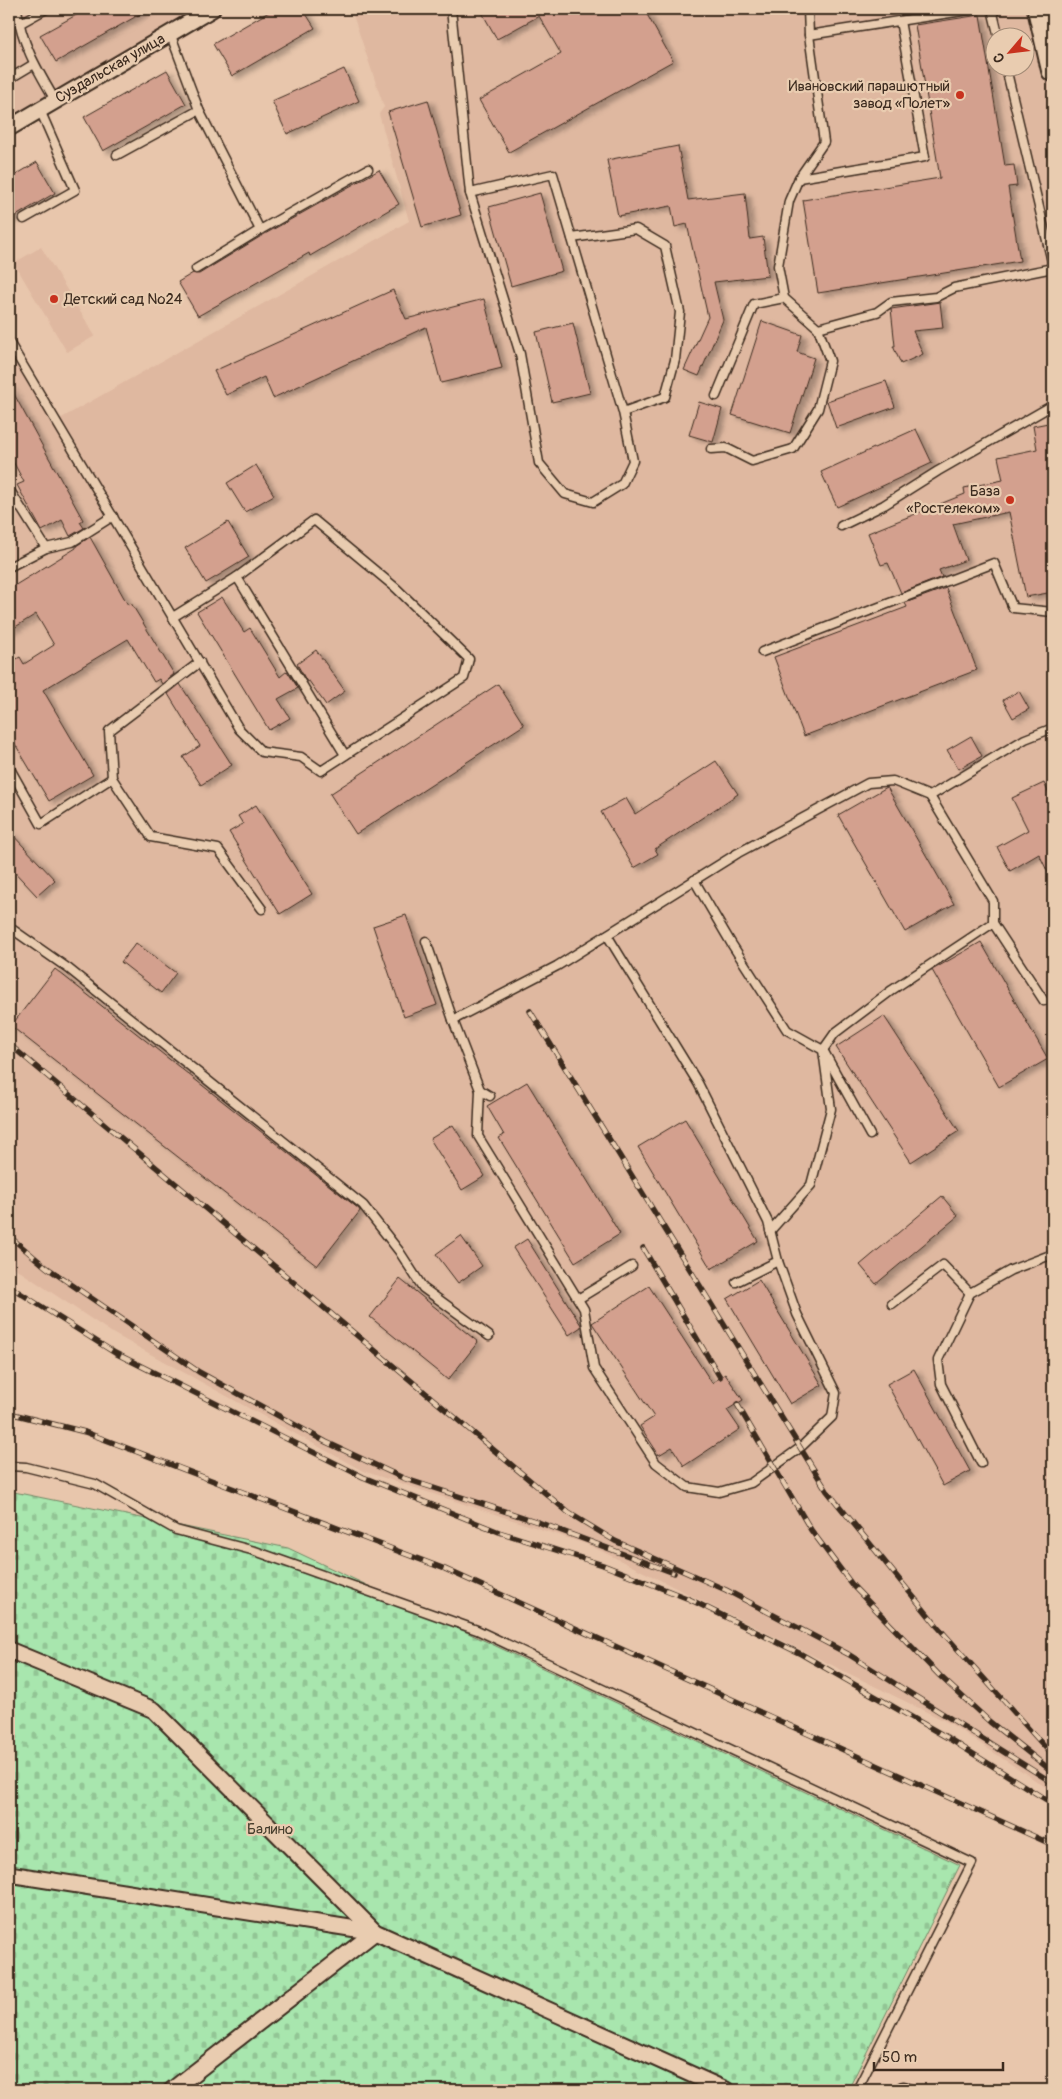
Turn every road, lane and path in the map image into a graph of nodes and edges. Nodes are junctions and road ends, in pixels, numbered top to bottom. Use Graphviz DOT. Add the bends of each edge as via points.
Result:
graph roads {
  1 [pos="17,9"];
  2 [pos="46,9"];
  3 [pos="212,9"];
  4 [pos="451,9"];
  5 [pos="808,9"];
  6 [pos="975,9"];
  7 [pos="992,9"];
  8 [pos="1039,9"];
  9 [pos="900,21"];
  10 [pos="19,24"];
  11 [pos="997,28"];
  12 [pos="170,33"];
  13 [pos="809,35"];
  14 [pos="34,64"];
  15 [pos="1053,70"];
  16 [pos="1008,78"];
  17 [pos="9,79"];
  18 [pos="55,100"];
  19 [pos="40,110"];
  20 [pos="199,110"];
  21 [pos="9,128"];
  22 [pos="116,155"];
  23 [pos="368,169"];
  24 [pos="799,178"];
  25 [pos="470,193"];
  26 [pos="24,219"];
  27 [pos="260,230"];
  28 [pos="572,238"];
  29 [pos="1053,267"];
  30 [pos="196,269"];
  31 [pos="784,298"];
  32 [pos="818,328"];
  33 [pos="9,342"];
  34 [pos="716,396"];
  35 [pos="1053,405"];
  36 [pos="623,412"];
  37 [pos="710,449"];
  38 [pos="9,489"];
  39 [pos="113,516"];
  40 [pos="840,526"];
  41 [pos="46,548"];
  42 [pos="9,567"];
  43 [pos="237,577"];
  44 [pos="1053,612"];
  45 [pos="173,617"];
  46 [pos="762,652"];
  47 [pos="200,662"];
  48 [pos="1053,728"];
  49 [pos="345,755"];
  50 [pos="9,767"];
  51 [pos="112,778"];
  52 [pos="930,796"];
  53 [pos="694,880"];
  54 [pos="262,909"];
  55 [pos="994,923"];
  56 [pos="9,927"];
  57 [pos="607,935"];
  58 [pos="426,941"];
  59 [pos="1044,1001"];
  60 [pos="453,1020"];
  61 [pos="823,1050"];
  62 [pos="480,1090"];
  63 [pos="490,1096"];
  64 [pos="870,1135"];
  65 [pos="770,1231"];
  66 [pos="1053,1254"];
  67 [pos="778,1261"];
  68 [pos="632,1266"];
  69 [pos="736,1282"];
  70 [pos="970,1293"];
  71 [pos="578,1299"];
  72 [pos="892,1304"];
  73 [pos="489,1336"];
  74 [pos="981,1462"];
  75 [pos="9,1466"];
  76 [pos="9,1650"];
  77 [pos="9,1874"];
  78 [pos="375,1932"];
  79 [pos="172,2090"];
  80 [pos="726,2090"];
  81 [pos="858,2090"];
  1 -- 10 [label="lane"];
  2 -- 10 [label="lane"];
  3 -- 12 [label="street, Суздальская улица"];
  4 -- 25 [label="lane"];
  5 -- 13 [label="lane"];
  6 -- 9 [label="lane"];
  7 -- 11 [label="lane"];
  8 -- 15 [label="main road"];
  9 -- 13 [label="lane"];
  9 -- 24 [label="lane" via="925,157"];
  10 -- 14 [label="lane"];
  12 -- 18 [label="street, Суздальская улица"];
  12 -- 20 [label="lane"];
  13 -- 24 [label="lane" via="824,142"];
  14 -- 17 [label="lane"];
  14 -- 18 [label="lane"];
  16 -- 29 [label="lane"];
  18 -- 19 [label="street, Суздальская улица"];
  19 -- 21 [label="street, Суздальская улица"];
  19 -- 26 [label="lane" via="75,190"];
  20 -- 22 [label="lane"];
  20 -- 27 [label="lane"];
  23 -- 27 [label="lane"];
  24 -- 31 [label="lane" via="789,200 778,266"];
  25 -- 28 [label="lane" via="553,174"];
  25 -- 36 [label="lane" via="520,354 539,463 565,494 593,502 622,484 633,461"];
  27 -- 30 [label="lane"];
  28 -- 36 [label="lane"];
  28 -- 36 [label="lane" via="636,229 665,246 680,312 675,360 666,397"];
  29 -- 32 [label="lane" via="954,288 936,297 891,302 877,312"];
  31 -- 32 [label="lane"];
  31 -- 34 [label="lane" via="754,304"];
  32 -- 37 [label="lane" via="830,361 818,409 794,450 752,461 726,448"];
  33 -- 39 [label="lane"];
  35 -- 40 [label="lane" via="884,505"];
  38 -- 41 [label="lane"];
  39 -- 41 [label="lane" via="72,542"];
  39 -- 45 [label="lane"];
  41 -- 42 [label="lane"];
  43 -- 45 [label="lane"];
  43 -- 49 [label="lane"];
  43 -- 49 [label="lane" via="314,520 396,588 469,659 464,678"];
  44 -- 46 [label="lane" via="1013,608 994,563"];
  45 -- 47 [label="lane"];
  47 -- 49 [label="lane" via="240,729 262,752 301,757 321,771"];
  47 -- 51 [label="lane" via="109,731"];
  48 -- 52 [label="lane" via="1025,740"];
  50 -- 51 [label="lane" via="41,824"];
  51 -- 54 [label="lane" via="151,837 218,849"];
  52 -- 53 [label="lane" via="893,781 868,783 738,852"];
  52 -- 55 [label="lane" via="993,901"];
  53 -- 57 [label="lane"];
  53 -- 61 [label="lane" via="787,1030"];
  55 -- 59 [label="lane"];
  55 -- 61 [label="lane" via="892,990 835,1033"];
  56 -- 73 [label="lane" via="69,969 363,1205 399,1250 423,1288"];
  57 -- 60 [label="lane" via="557,966"];
  57 -- 65 [label="lane" via="698,1083"];
  58 -- 60 [label="lane"];
  60 -- 62 [label="lane"];
  61 -- 64 [label="lane"];
  61 -- 65 [label="lane" via="831,1109 811,1186"];
  62 -- 63 [label="lane"];
  62 -- 71 [label="lane" via="478,1136"];
  65 -- 67 [label="lane"];
  66 -- 70 [label="lane" via="1011,1270"];
  67 -- 69 [label="lane"];
  67 -- 71 [label="lane" via="797,1314 836,1393 832,1417 800,1448 751,1482 719,1492 687,1486 656,1463 594,1368 584,1309"];
  68 -- 71 [label="lane"];
  70 -- 72 [label="lane" via="943,1265"];
  70 -- 74 [label="lane" via="938,1360 941,1384"];
  75 -- 81 [label="lane" via="26,1467 95,1484 176,1530 255,1551 477,1630 972,1863"];
  76 -- 78 [label="street" via="154,1710"];
  77 -- 78 [label="street"];
  78 -- 79 [label="street"];
  78 -- 80 [label="street"];
}
